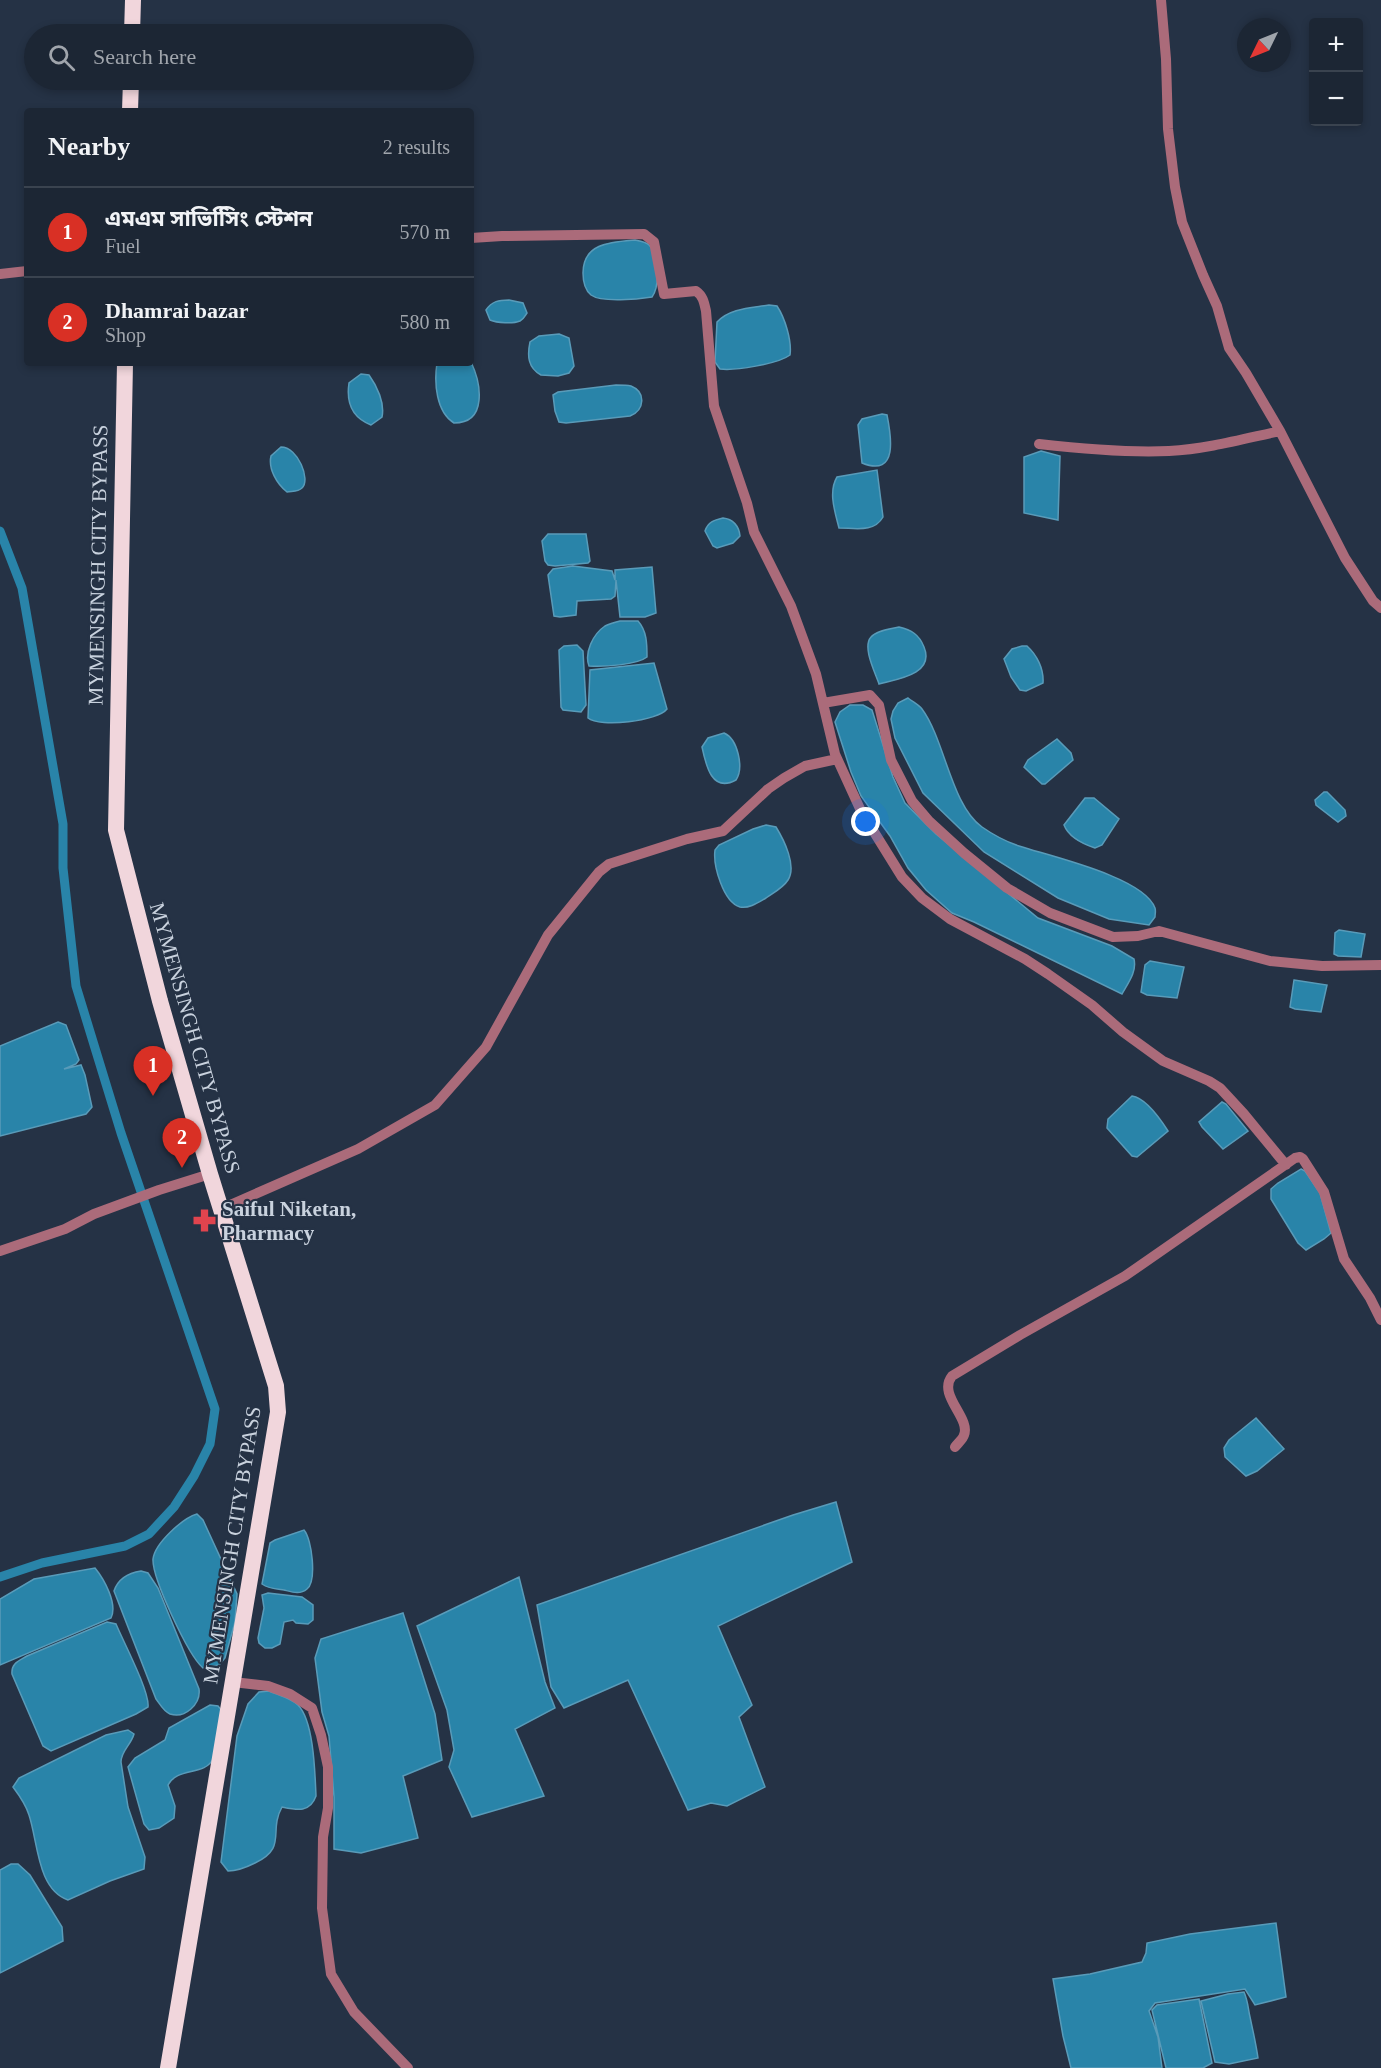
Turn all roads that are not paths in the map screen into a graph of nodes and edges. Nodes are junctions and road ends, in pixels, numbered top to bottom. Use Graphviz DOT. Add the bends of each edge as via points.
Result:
graph roads {
  1 [pos="133,0"];
  2 [pos="1161,0"];
  3 [pos="132,24"];
  4 [pos="131,90"];
  5 [pos="130,108"];
  6 [pos="474,238"];
  7 [pos="24,271"];
  8 [pos="0,274"];
  9 [pos="125,366"];
  10 [pos="1280,431"];
  11 [pos="1039,444"];
  12 [pos="1381,608"];
  13 [pos="823,703"];
  14 [pos="837,759"];
  15 [pos="1381,965"];
  16 [pos="1286,1165"];
  17 [pos="210,1174"];
  18 [pos="221,1209"];
  19 [pos="0,1251"];
  20 [pos="1381,1320"];
  21 [pos="956,1447"];
  22 [pos="233,1682"];
  23 [pos="168,2068"];
  24 [pos="408,2068"];
  1 -- 3 [label="highway"];
  2 -- 10 [label="street" via="1168,129 1182,222 1217,306 1229,348"];
  4 -- 5 [label="highway"];
  6 -- 13 [label="street" via="644,234 654,242 664,294 700,294 706,311 714,406 754,532 791,606"];
  7 -- 8 [label="street"];
  9 -- 17 [label="highway, MYMENSINGH CITY BYPASS" via="116,830"];
  10 -- 11 [label="street" via="1171,451 1107,451"];
  10 -- 12 [label="street" via="1336,541"];
  13 -- 14 [label="street"];
  13 -- 15 [label="street" via="870,695 879,705 891,760 912,801 964,853 1007,888 1050,914 1113,938 1159,931 1270,961 1322,966"];
  14 -- 16 [label="street" via="883,849 922,898 950,919 1048,974 1163,1061 1220,1088"];
  14 -- 18 [label="street" via="805,766 784,778 723,831 609,864 548,935 486,1047 435,1105 358,1149"];
  16 -- 20 [label="street" via="1300,1157 1315,1177 1324,1192 1344,1259"];
  16 -- 21 [label="street" via="1125,1276 952,1376 948,1384 950,1397 965,1429"];
  17 -- 18 [label="highway, MYMENSINGH CITY BYPASS"];
  17 -- 19 [label="street"];
  18 -- 22 [label="highway, MYMENSINGH CITY BYPASS" via="276,1386 278,1412"];
  22 -- 23 [label="highway, MYMENSINGH CITY BYPASS"];
  22 -- 24 [label="street" via="268,1686 312,1708 328,1767 322,1908 332,1974 354,2012"];
}
